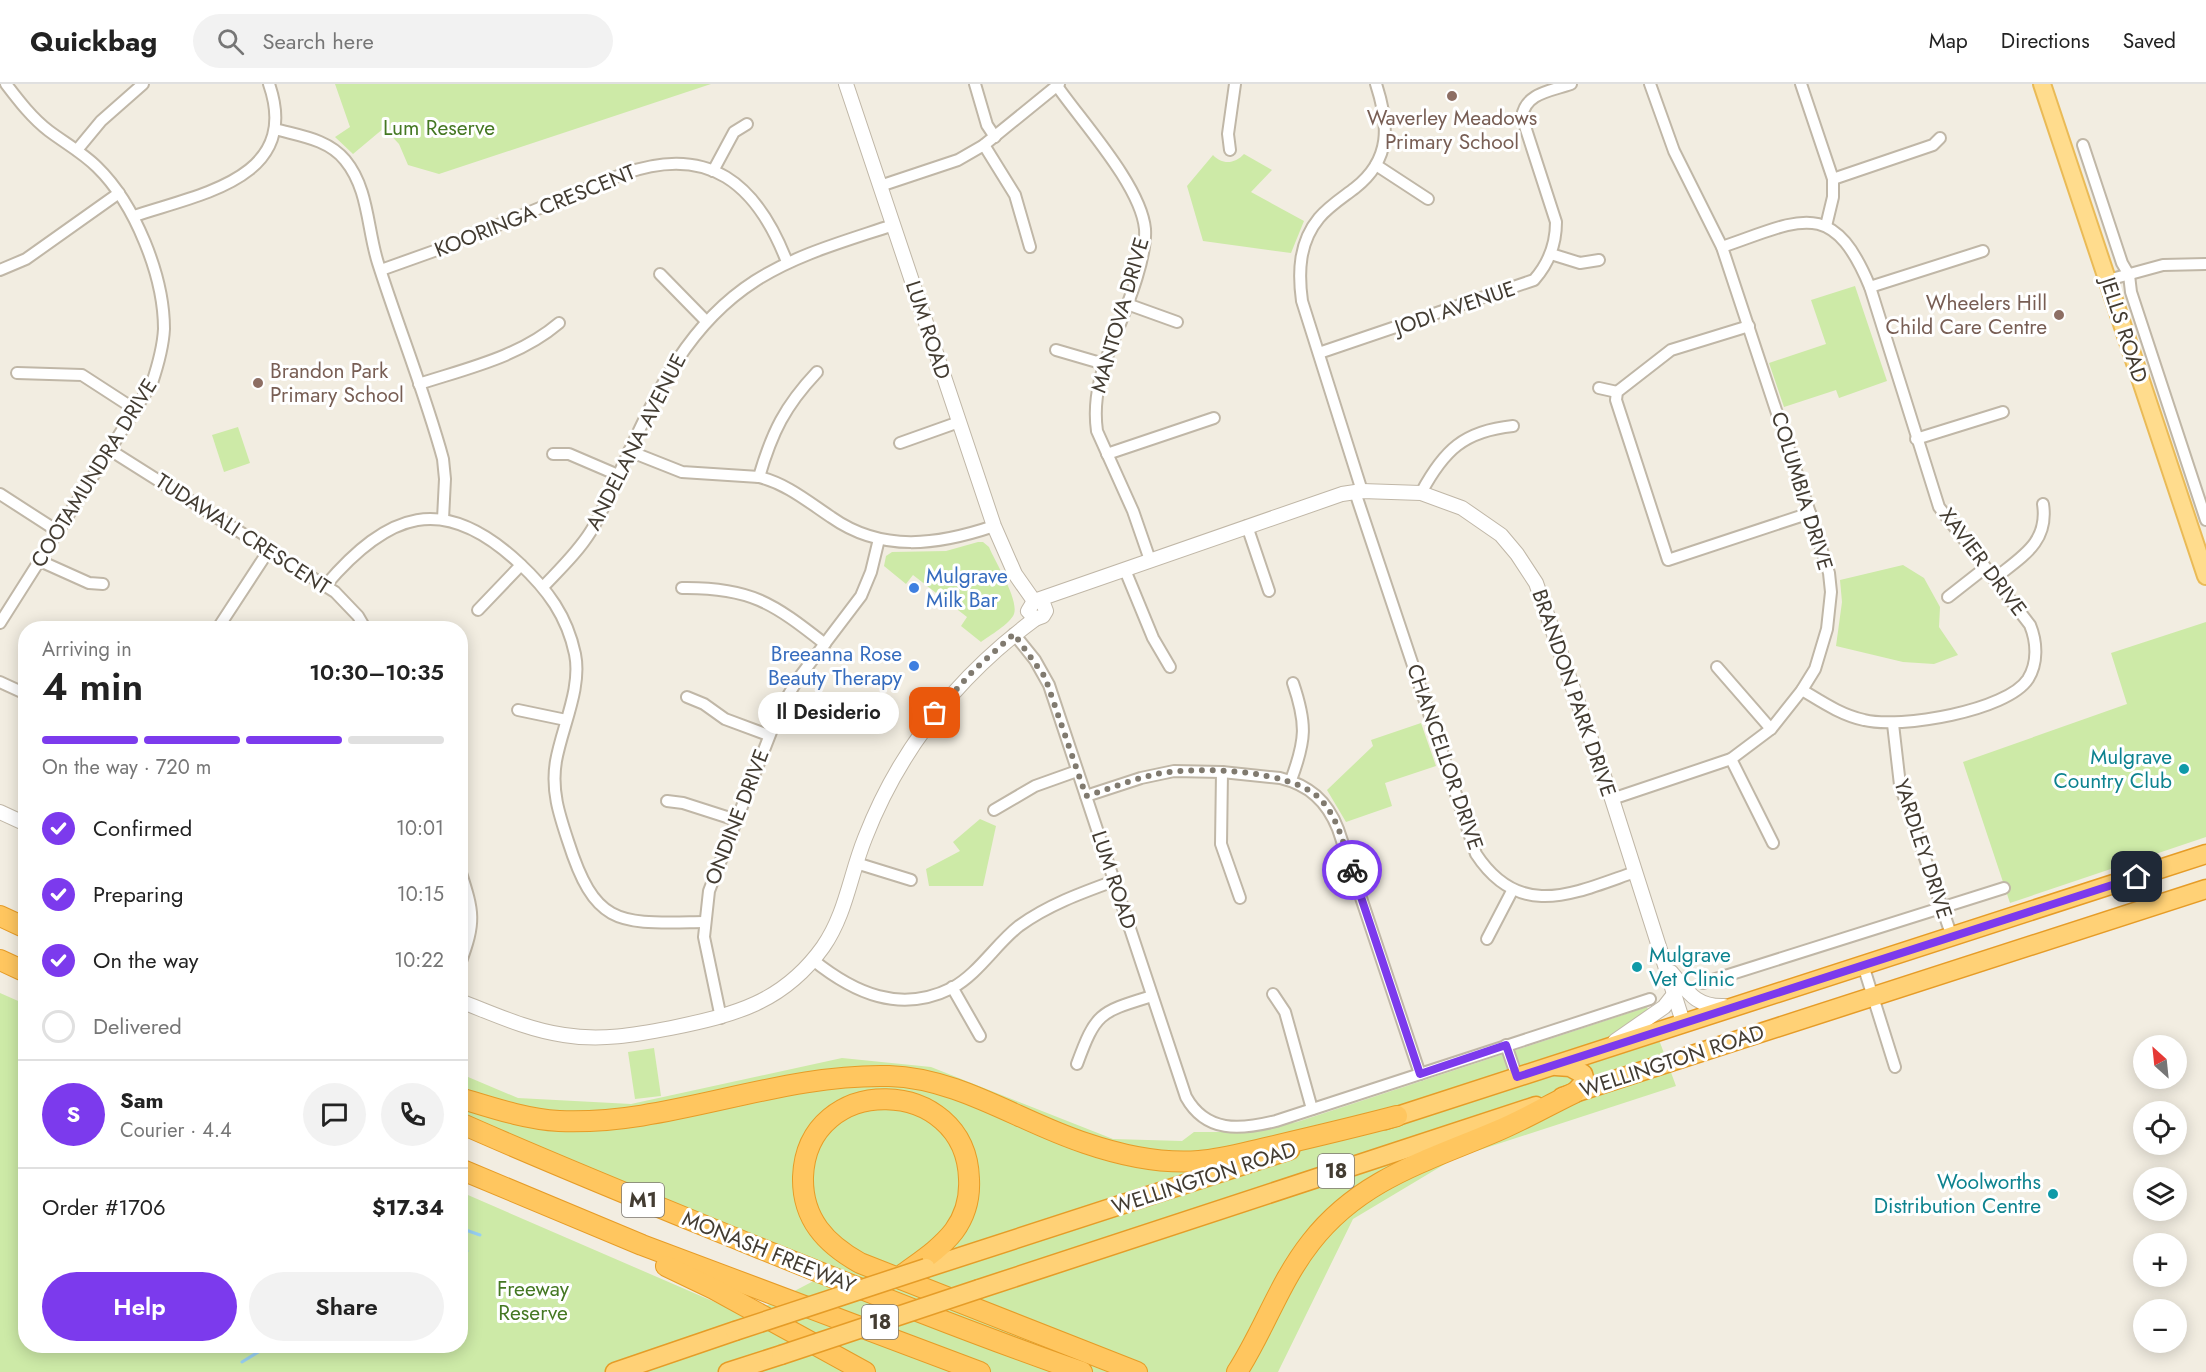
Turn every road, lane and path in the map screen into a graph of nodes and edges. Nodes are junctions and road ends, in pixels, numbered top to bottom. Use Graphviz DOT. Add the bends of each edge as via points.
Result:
graph roads {
  1 [pos="6,84"];
  2 [pos="143,84"];
  3 [pos="269,84"];
  4 [pos="846,84"];
  5 [pos="975,84"];
  6 [pos="1235,84"];
  7 [pos="1376,84"];
  8 [pos="1571,84"];
  9 [pos="1650,84"];
  10 [pos="1801,84"];
  11 [pos="2042,84"];
  12 [pos="1058,85"];
  13 [pos="747,124"];
  14 [pos="275,129"];
  15 [pos="995,137"];
  16 [pos="1940,138"];
  17 [pos="2083,145"];
  18 [pos="984,146"];
  19 [pos="76,150"];
  20 [pos="1230,150"];
  21 [pos="1376,165"];
  22 [pos="713,171"];
  23 [pos="1833,179"];
  24 [pos="880,186"];
  25 [pos="120,193"];
  26 [pos="1428,199"];
  27 [pos="134,216"];
  28 [pos="893,225"];
  29 [pos="1826,226"];
  30 [pos="1030,247"];
  31 [pos="1722,247"];
  32 [pos="1983,251"];
  33 [pos="1551,254"];
  34 [pos="1599,260"];
  35 [pos="788,262"];
  36 [pos="2206,264"];
  37 [pos="0,270"];
  38 [pos="381,270"];
  39 [pos="660,274"];
  40 [pos="2128,275"];
  41 [pos="2108,280"];
  42 [pos="1870,287"];
  43 [pos="1127,304"];
  44 [pos="706,321"];
  45 [pos="1177,322"];
  46 [pos="559,323"];
  47 [pos="1749,326"];
  48 [pos="1056,350"];
  49 [pos="1319,353"];
  50 [pos="1104,364"];
  51 [pos="817,372"];
  52 [pos="17,373"];
  53 [pos="419,384"];
  54 [pos="1599,388"];
  55 [pos="1617,392"];
  56 [pos="136,410"];
  57 [pos="2003,412"];
  58 [pos="1214,418"];
  59 [pos="959,422"];
  60 [pos="1513,426"];
  61 [pos="1916,438"];
  62 [pos="900,443"];
  63 [pos="111,450"];
  64 [pos="629,451"];
  65 [pos="553,454"];
  66 [pos="1107,454"];
  67 [pos="618,475"];
  68 [pos="759,477"];
  69 [pos="1359,491"];
  70 [pos="1421,493"];
  71 [pos="0,494"];
  72 [pos="2043,504"];
  73 [pos="1810,513"];
  74 [pos="443,519"];
  75 [pos="2206,520"];
  76 [pos="994,526"];
  77 [pos="1248,526"];
  78 [pos="59,532"];
  79 [pos="879,539"];
  80 [pos="269,550"];
  81 [pos="1150,560"];
  82 [pos="40,561"];
  83 [pos="521,565"];
  84 [pos="1985,568"];
  85 [pos="1125,570"];
  86 [pos="2206,576"];
  87 [pos="1994,579"];
  88 [pos="103,584"];
  89 [pos="325,586"];
  90 [pos="543,586"];
  91 [pos="682,588"];
  92 [pos="1269,591"];
  93 [pos="1948,597"];
  94 [pos="1034,609"];
  95 [pos="478,610"];
  96 [pos="223,621"];
  97 [pos="360,621"];
  98 [pos="0,623"];
  99 [pos="1014,634"];
  100 [pos="825,644"];
  101 [pos="1170,667"];
  102 [pos="1717,667"];
  103 [pos="0,682"];
  104 [pos="1293,683"];
  105 [pos="18,690"];
  106 [pos="1802,690"];
  107 [pos="687,697"];
  108 [pos="518,710"];
  109 [pos="566,720"];
  110 [pos="1893,724"];
  111 [pos="1771,729"];
  112 [pos="768,735"];
  113 [pos="1731,759"];
  114 [pos="1077,771"];
  115 [pos="1222,772"];
  116 [pos="1292,780"];
  117 [pos="1086,796"];
  118 [pos="1612,800"];
  119 [pos="667,801"];
  120 [pos="994,810"];
  121 [pos="0,812"];
  122 [pos="18,820"];
  123 [pos="736,820"];
  124 [pos="1773,843"];
  125 [pos="2206,854"];
  126 [pos="856,862"];
  127 [pos="1635,872"];
  128 [pos="911,880"];
  129 [pos="1114,880"];
  130 [pos="2004,888"];
  131 [pos="2206,889"];
  132 [pos="1512,891"];
  133 [pos="468,898"];
  134 [pos="1240,898"];
  135 [pos="1942,907"];
  136 [pos="0,916"];
  137 [pos="704,922"];
  138 [pos="18,924"];
  139 [pos="1952,937"];
  140 [pos="1487,939"];
  141 [pos="468,942"];
  142 [pos="0,960"];
  143 [pos="813,960"];
  144 [pos="1863,965"];
  145 [pos="18,968"];
  146 [pos="1667,968"];
  147 [pos="1703,983"];
  148 [pos="952,987"];
  149 [pos="1675,993"];
  150 [pos="1273,994"];
  151 [pos="1152,996"];
  152 [pos="1873,996"];
  153 [pos="1650,999"];
  154 [pos="468,1004"];
  155 [pos="1737,1005"];
  156 [pos="721,1018"];
  157 [pos="1683,1022"];
  158 [pos="980,1036"];
  159 [pos="1506,1045"];
  160 [pos="1606,1047"];
  161 [pos="1694,1054"];
  162 [pos="1077,1064"];
  163 [pos="1551,1065"];
  164 [pos="1895,1067"];
  165 [pos="1420,1074"];
  166 [pos="1517,1077"];
  167 [pos="1574,1093"];
  168 [pos="468,1101"];
  169 [pos="1312,1109"];
  170 [pos="1397,1116"];
  171 [pos="468,1127"];
  172 [pos="468,1172"];
  173 [pos="483,1179"];
  174 [pos="921,1266"];
  175 [pos="900,1276"];
  176 [pos="615,1372"];
  177 [pos="728,1372"];
  178 [pos="865,1372"];
  179 [pos="980,1372"];
  180 [pos="1082,1372"];
  181 [pos="1137,1372"];
  182 [pos="1237,1372"];
  1 -- 19 [label="street, COOTAMUNDRA DRIVE" via="39,123"];
  2 -- 19 [label="street" via="101,121"];
  3 -- 14 [label="street"];
  4 -- 24 [label="street, LUM ROAD"];
  5 -- 15 [label="street"];
  6 -- 20 [label="street" via="1228,134"];
  7 -- 21 [label="street, CHANCELLOR DRIVE" via="1386,114 1386,136"];
  8 -- 33 [label="street, JODI AVENUE" via="1531,97 1524,105 1522,117 1556,222"];
  9 -- 31 [label="street, COLUMBIA DRIVE" via="1674,151"];
  10 -- 23 [label="street"];
  11 -- 41 [label="main road, JELLS ROAD"];
  12 -- 15 [label="street"];
  12 -- 43 [label="street, MANTOVA DRIVE" via="1122,176 1142,213 1143,249"];
  13 -- 22 [label="street" via="734,132"];
  14 -- 27 [label="street" via="264,155 241,178"];
  14 -- 38 [label="street" via="319,141 345,160 355,174 366,206"];
  15 -- 18 [label="street"];
  16 -- 23 [label="street" via="1933,145"];
  17 -- 40 [label="street"];
  18 -- 24 [label="street" via="958,160"];
  18 -- 30 [label="street" via="1015,195"];
  19 -- 25 [label="street, COOTAMUNDRA DRIVE" via="98,167"];
  21 -- 26 [label="street"];
  21 -- 49 [label="street, CHANCELLOR DRIVE" via="1317,219 1305,241 1298,272 1302,301"];
  22 -- 35 [label="street, KOORINGA CRESCENT" via="741,187 755,201"];
  22 -- 38 [label="street, KOORINGA CRESCENT" via="683,164 642,167"];
  23 -- 29 [label="street"];
  24 -- 28 [label="street, LUM ROAD"];
  25 -- 27 [label="street, COOTAMUNDRA DRIVE"];
  25 -- 37 [label="street" via="26,259"];
  27 -- 56 [label="street, COOTAMUNDRA DRIVE" via="161,296 164,330 156,372"];
  28 -- 35 [label="street, ANDELANA AVENUE"];
  28 -- 59 [label="street, LUM ROAD"];
  29 -- 31 [label="street" via="1792,224"];
  29 -- 42 [label="street, XAVIER DRIVE" via="1857,255"];
  31 -- 47 [label="street, COLUMBIA DRIVE"];
  32 -- 42 [label="street"];
  33 -- 34 [label="street" via="1580,262"];
  33 -- 49 [label="street, JODI AVENUE" via="1544,269 1524,285"];
  35 -- 44 [label="street, ANDELANA AVENUE" via="743,289"];
  36 -- 40 [label="street" via="2163,265"];
  38 -- 53 [label="street"];
  39 -- 44 [label="street"];
  40 -- 41 [label="street"];
  40 -- 75 [label="street"];
  41 -- 86 [label="main road, JELLS ROAD"];
  42 -- 61 [label="street, XAVIER DRIVE"];
  43 -- 45 [label="street"];
  43 -- 50 [label="street, MANTOVA DRIVE"];
  44 -- 64 [label="street, ANDELANA AVENUE" via="671,366"];
  46 -- 53 [label="street" via="515,352"];
  47 -- 55 [label="street" via="1671,350"];
  47 -- 73 [label="street, COLUMBIA DRIVE"];
  48 -- 50 [label="street"];
  49 -- 69 [label="street, CHANCELLOR DRIVE"];
  50 -- 66 [label="street, MANTOVA DRIVE" via="1096,392 1095,417"];
  51 -- 68 [label="street" via="782,415 771,436"];
  52 -- 56 [label="street" via="82,375"];
  53 -- 74 [label="street" via="444,466"];
  54 -- 55 [label="street"];
  55 -- 73 [label="street" via="1616,400 1668,560"];
  56 -- 63 [label="street, COOTAMUNDRA DRIVE"];
  57 -- 61 [label="street"];
  58 -- 66 [label="street"];
  59 -- 62 [label="street"];
  59 -- 76 [label="street, LUM ROAD"];
  60 -- 70 [label="street" via="1487,429 1458,443 1440,461"];
  61 -- 84 [label="street, XAVIER DRIVE" via="1940,507"];
  63 -- 78 [label="street, COOTAMUNDRA DRIVE"];
  63 -- 80 [label="street, TUDAWALI CRESCENT"];
  64 -- 67 [label="street, ANDELANA AVENUE"];
  64 -- 68 [label="street" via="682,472"];
  65 -- 67 [label="street" via="569,454"];
  66 -- 81 [label="street, MANTOVA DRIVE"];
  67 -- 90 [label="street, ANDELANA AVENUE" via="590,533"];
  68 -- 79 [label="street" via="797,493 855,532"];
  69 -- 70 [label="street, BRANDON PARK DRIVE"];
  69 -- 77 [label="street, BRANDON PARK DRIVE"];
  69 -- 132 [label="street, CHANCELLOR DRIVE" via="1476,854"];
  70 -- 118 [label="street, BRANDON PARK DRIVE" via="1462,508 1500,535 1536,583"];
  71 -- 78 [label="street"];
  72 -- 87 [label="street" via="2045,520 2040,535 2032,547"];
  73 -- 106 [label="street, COLUMBIA DRIVE" via="1831,592 1827,629 1815,669"];
  74 -- 83 [label="street" via="481,532"];
  74 -- 89 [label="street" via="408,522 379,534 360,548"];
  76 -- 79 [label="street" via="940,542"];
  76 -- 94 [label="street, LUM ROAD"];
  77 -- 81 [label="street, BRANDON PARK DRIVE"];
  77 -- 92 [label="street"];
  78 -- 82 [label="street, COOTAMUNDRA DRIVE"];
  79 -- 100 [label="street, ONDINE DRIVE" via="865,589"];
  80 -- 89 [label="street, TUDAWALI CRESCENT"];
  80 -- 96 [label="street"];
  81 -- 85 [label="street, BRANDON PARK DRIVE"];
  82 -- 88 [label="street" via="89,583"];
  82 -- 98 [label="street, COOTAMUNDRA DRIVE"];
  83 -- 90 [label="street"];
  83 -- 95 [label="street"];
  84 -- 87 [label="street, XAVIER DRIVE"];
  84 -- 93 [label="street"];
  85 -- 94 [label="street, BRANDON PARK DRIVE"];
  85 -- 101 [label="street" via="1153,638"];
  87 -- 110 [label="street, XAVIER DRIVE" via="2035,638 2036,654 2028,679 2000,698 1936,720"];
  89 -- 97 [label="street, TUDAWALI CRESCENT" via="347,602"];
  90 -- 109 [label="street" via="560,611 575,653 577,674"];
  91 -- 100 [label="street" via="725,590 755,597 781,610"];
  94 -- 99 [label="street"];
  99 -- 114 [label="street, LUM ROAD" via="1045,677"];
  99 -- 126 [label="street" via="960,685 917,737 879,805"];
  100 -- 112 [label="street, ONDINE DRIVE" via="792,688"];
  102 -- 111 [label="street"];
  103 -- 105 [label="street"];
  104 -- 116 [label="street" via="1305,726"];
  106 -- 110 [label="street, XAVIER DRIVE" via="1846,715"];
  106 -- 111 [label="street, COLUMBIA DRIVE"];
  107 -- 112 [label="street" via="726,719"];
  108 -- 109 [label="street"];
  109 -- 137 [label="street" via="555,770 555,800 576,868 591,897 609,912 634,921"];
  110 -- 135 [label="street, YARDLEY DRIVE" via="1900,785"];
  111 -- 113 [label="street, COLUMBIA DRIVE"];
  112 -- 123 [label="street, ONDINE DRIVE"];
  113 -- 118 [label="street, COLUMBIA DRIVE"];
  113 -- 124 [label="street"];
  114 -- 117 [label="street, LUM ROAD"];
  114 -- 120 [label="street" via="1035,786"];
  115 -- 116 [label="street"];
  115 -- 117 [label="street" via="1185,770 1157,774"];
  115 -- 134 [label="street" via="1221,844"];
  116 -- 165 [label="street" via="1314,793 1333,817"];
  117 -- 129 [label="street, LUM ROAD"];
  118 -- 127 [label="street, BRANDON PARK DRIVE"];
  119 -- 123 [label="street"];
  121 -- 122 [label="street"];
  123 -- 137 [label="street, ONDINE DRIVE" via="709,891"];
  125 -- 139 [label="highway, WELLINGTON ROAD / 18"];
  126 -- 128 [label="street"];
  126 -- 143 [label="street" via="839,918"];
  127 -- 132 [label="street" via="1569,894 1536,896"];
  127 -- 146 [label="street, BRANDON PARK DRIVE"];
  129 -- 148 [label="street" via="1028,920"];
  129 -- 151 [label="street, LUM ROAD"];
  130 -- 135 [label="street"];
  131 -- 152 [label="highway, WELLINGTON ROAD / 18"];
  132 -- 140 [label="street"];
  133 -- 141 [label="street" via="473,916"];
  135 -- 139 [label="street, YARDLEY DRIVE"];
  135 -- 147 [label="street"];
  136 -- 138 [label="highway"];
  137 -- 156 [label="street, ONDINE DRIVE" via="705,946"];
  139 -- 144 [label="highway, WELLINGTON ROAD / 18"];
  142 -- 145 [label="highway"];
  143 -- 148 [label="street" via="842,983 877,997 911,999"];
  143 -- 156 [label="street" via="775,994"];
  144 -- 152 [label="street"];
  144 -- 155 [label="highway, WELLINGTON ROAD / 18"];
  146 -- 149 [label="street, BRANDON PARK DRIVE"];
  146 -- 155 [label="street" via="1707,1007"];
  148 -- 158 [label="street"];
  149 -- 157 [label="street, BRANDON PARK DRIVE"];
  149 -- 160 [label="street" via="1664,1007"];
  150 -- 169 [label="street" via="1285,1012"];
  151 -- 162 [label="street" via="1100,1016 1091,1026"];
  151 -- 169 [label="street, LUM ROAD" via="1186,1097 1197,1113 1228,1128 1248,1127"];
  152 -- 161 [label="highway, WELLINGTON ROAD / 18"];
  152 -- 164 [label="street"];
  153 -- 159 [label="street"];
  154 -- 156 [label="street" via="538,1029 586,1038 625,1037"];
  155 -- 157 [label="highway, WELLINGTON ROAD / 18"];
  157 -- 160 [label="highway, WELLINGTON ROAD / 18"];
  157 -- 161 [label="highway"];
  159 -- 165 [label="street"];
  159 -- 166 [label="street"];
  160 -- 163 [label="highway, WELLINGTON ROAD / 18"];
  161 -- 167 [label="highway, WELLINGTON ROAD / 18"];
  163 -- 166 [label="highway, WELLINGTON ROAD / 18"];
  163 -- 167 [label="highway" via="1570,1067 1583,1074 1583,1085"];
  165 -- 169 [label="street"];
  166 -- 170 [label="highway, WELLINGTON ROAD / 18"];
  167 -- 177 [label="highway, WELLINGTON ROAD / 18, bridge"];
  167 -- 182 [label="highway" via="1381,1180 1355,1199 1312,1240 1293,1267"];
  168 -- 170 [label="highway" via="509,1114 558,1121 603,1120 816,1080 891,1076 968,1095 1083,1143 1160,1160 1198,1161"];
  170 -- 174 [label="highway, WELLINGTON ROAD / 18"];
  171 -- 180 [label="highway, MONASH FREEWAY / M1" via="981,1337"];
  172 -- 173 [label="highway, MONASH FREEWAY / M1"];
  173 -- 178 [label="highway" via="714,1289"];
  173 -- 179 [label="highway, MONASH FREEWAY / M1" via="642,1245"];
  174 -- 175 [label="highway, bridge"];
  174 -- 181 [label="highway" via="963,1217 970,1190 965,1156 951,1130 928,1110 894,1098 861,1102 840,1111 827,1121 813,1142 805,1165 805,1202 813,1223 829,1243 860,1263"];
  175 -- 176 [label="highway, 18, bridge"];
}
